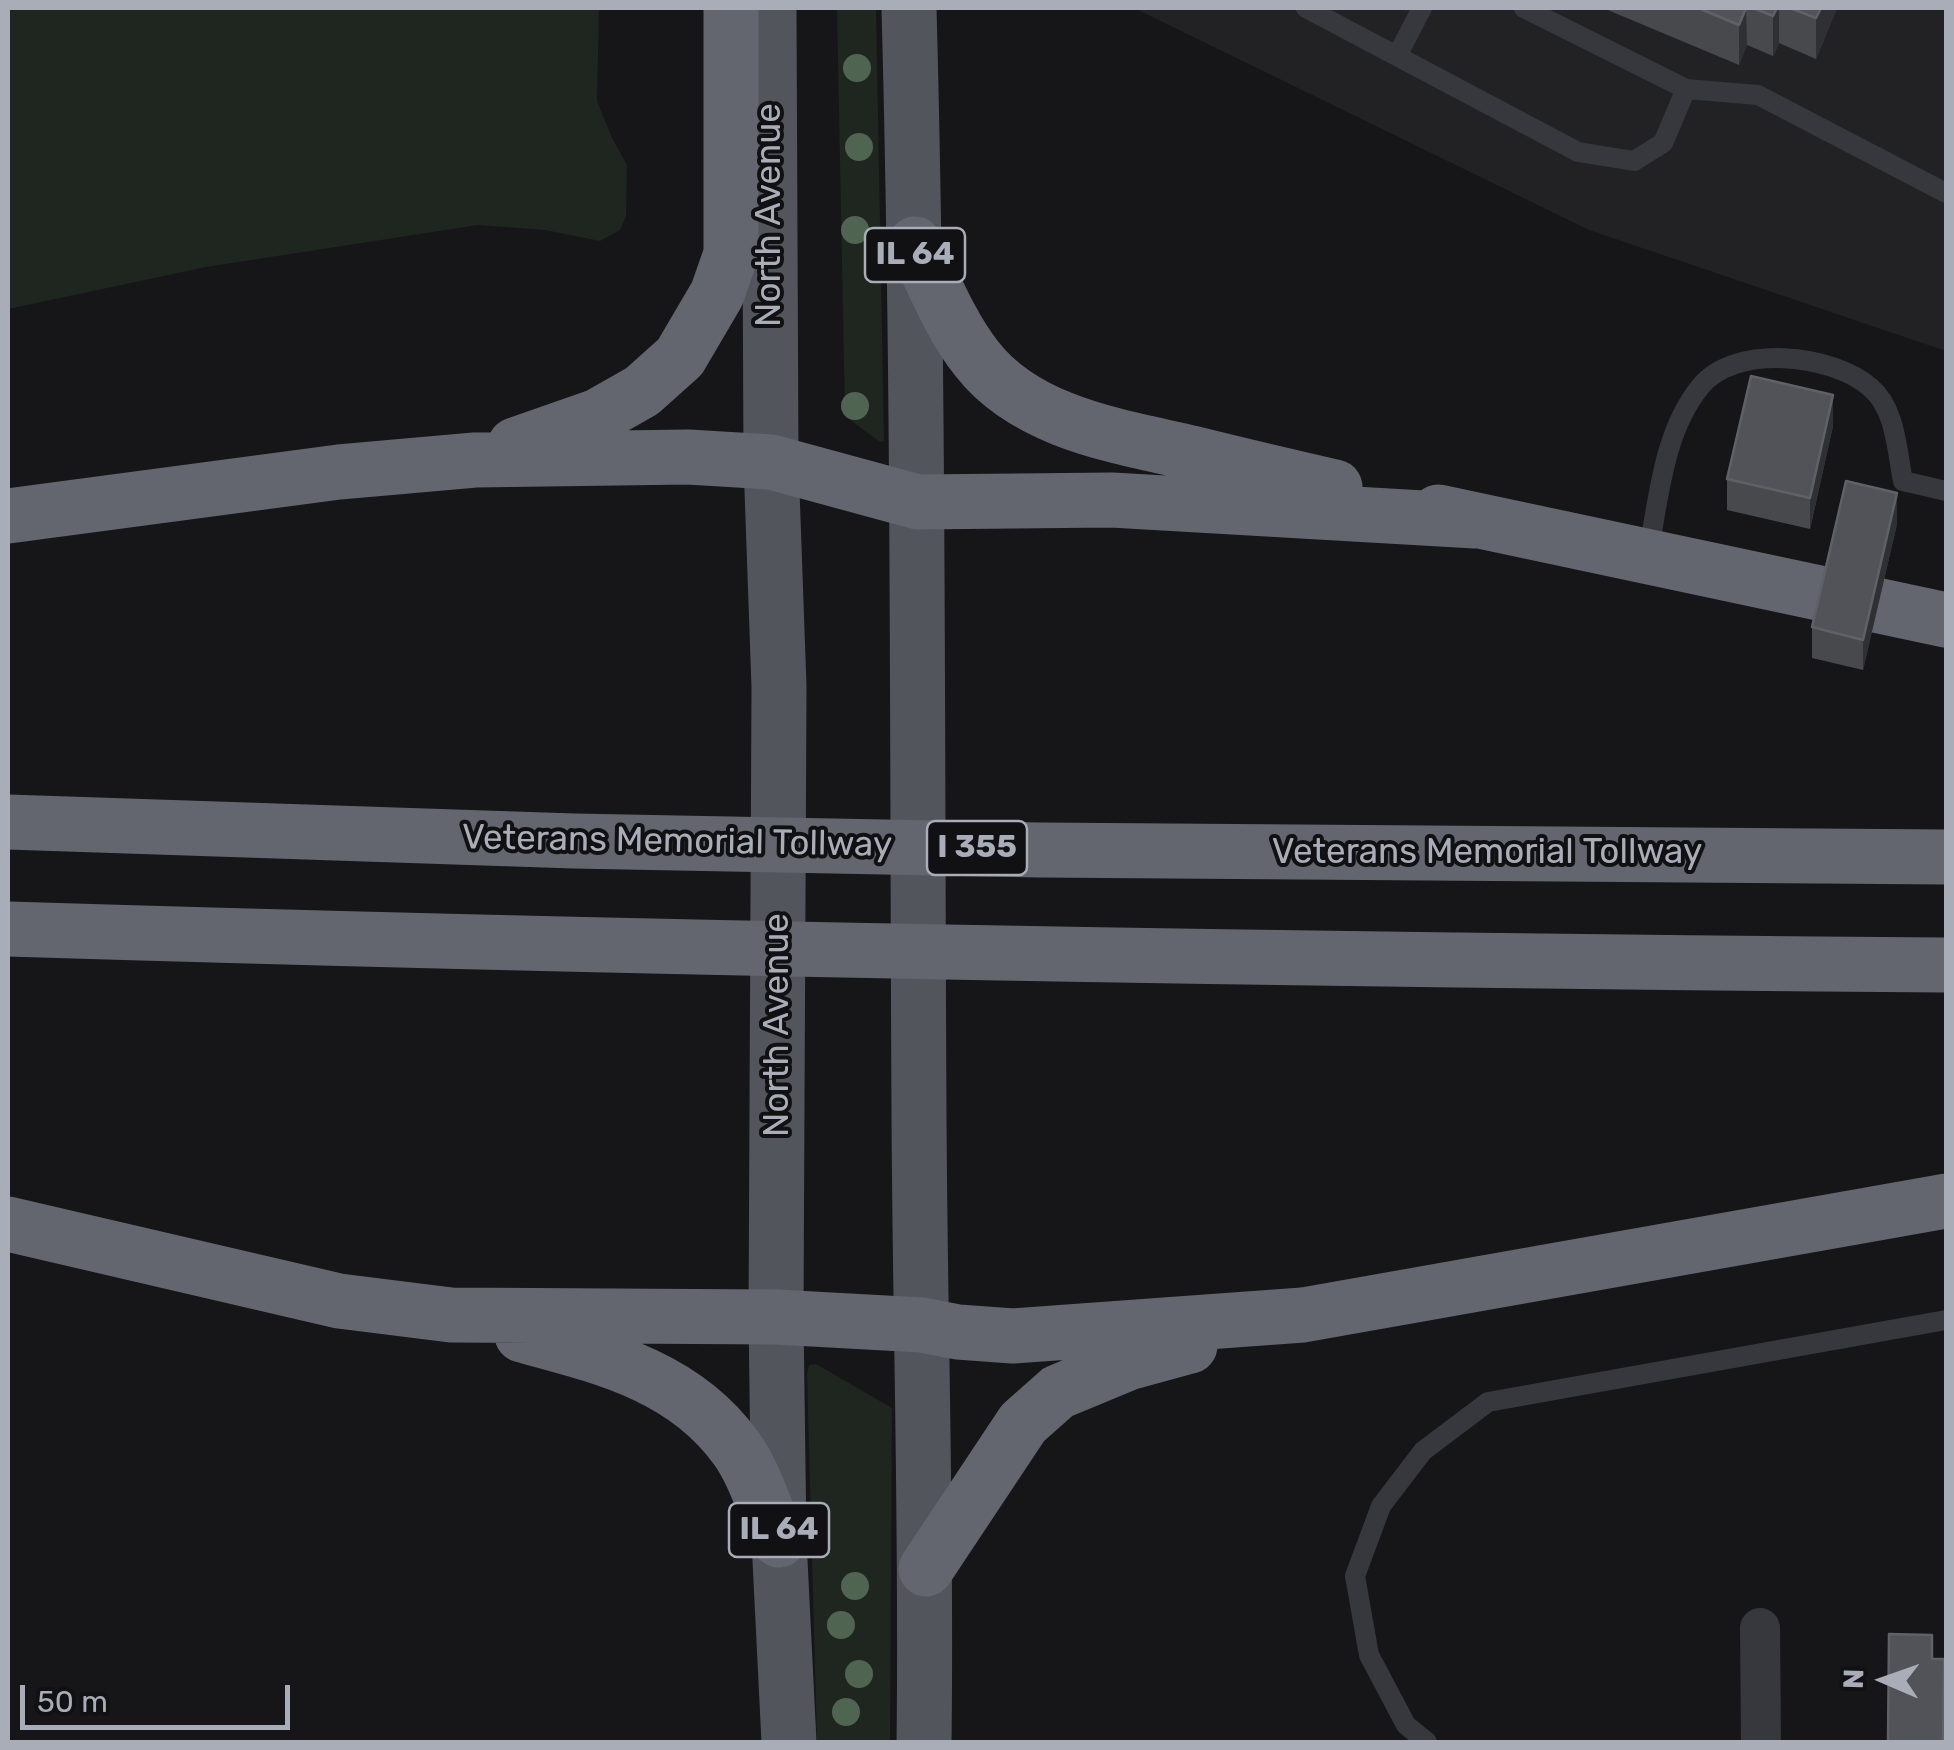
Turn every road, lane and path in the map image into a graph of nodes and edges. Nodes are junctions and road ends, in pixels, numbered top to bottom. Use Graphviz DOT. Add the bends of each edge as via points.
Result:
graph roads {
  1 [pos="731,8"];
  2 [pos="769,8"];
  3 [pos="909,8"];
  4 [pos="1306,8"];
  5 [pos="1422,8"];
  6 [pos="1524,8"];
  7 [pos="1397,56"];
  8 [pos="1686,89"];
  9 [pos="1946,193"];
  10 [pos="916,244"];
  11 [pos="474,460"];
  12 [pos="770,462"];
  13 [pos="1946,491"];
  14 [pos="918,502"];
  15 [pos="8,516"];
  16 [pos="1475,521"];
  17 [pos="1648,555"];
  18 [pos="1946,620"];
  19 [pos="8,822"];
  20 [pos="1946,857"];
  21 [pos="8,929"];
  22 [pos="1946,965"];
  23 [pos="1946,1201"];
  24 [pos="8,1224"];
  25 [pos="451,1315"];
  26 [pos="1303,1315"];
  27 [pos="776,1318"];
  28 [pos="1946,1320"];
  29 [pos="922,1325"];
  30 [pos="779,1540"];
  31 [pos="926,1569"];
  32 [pos="1760,1628"];
  33 [pos="789,1742"];
  34 [pos="924,1742"];
  35 [pos="1427,1742"];
  36 [pos="1761,1742"];
  1 -- 11 [label="highway" via="731,254 695,336 661,376 619,406"];
  2 -- 12 [label="main road, North Avenue / IL 64"];
  3 -- 10 [label="main road, IL 64"];
  4 -- 7 [label="lane"];
  5 -- 7 [label="lane"];
  6 -- 8 [label="lane"];
  7 -- 8 [label="lane" via="1578,152 1634,161 1663,143"];
  8 -- 9 [label="lane" via="1758,95"];
  10 -- 14 [label="main road, IL 64"];
  10 -- 16 [label="highway" via="979,362 1018,395 1064,420"];
  11 -- 12 [label="highway"];
  11 -- 15 [label="highway"];
  12 -- 14 [label="highway"];
  12 -- 27 [label="main road, North Avenue / IL 64" via="779,687"];
  13 -- 17 [label="lane" via="1903,481 1891,419 1873,388 1796,358 1760,356 1702,384 1682,418 1669,445"];
  14 -- 16 [label="highway" via="1112,500"];
  14 -- 29 [label="main road, IL 64"];
  16 -- 17 [label="highway"];
  17 -- 18 [label="highway"];
  19 -- 20 [label="highway, Veterans Memorial Tollway / I 355" via="1040,850"];
  21 -- 22 [label="highway" via="792,950"];
  23 -- 26 [label="highway"];
  24 -- 25 [label="highway" via="339,1301"];
  25 -- 27 [label="highway"];
  25 -- 30 [label="highway" via="608,1358 653,1376 705,1411 738,1451"];
  26 -- 29 [label="highway" via="1013,1336"];
  26 -- 31 [label="highway" via="1128,1363 1058,1392 1023,1423"];
  27 -- 29 [label="highway"];
  27 -- 30 [label="main road, North Avenue / IL 64"];
  28 -- 35 [label="lane" via="1488,1402 1423,1451 1381,1506 1355,1576 1369,1655 1406,1725"];
  29 -- 31 [label="main road, IL 64"];
  30 -- 33 [label="main road, North Avenue / IL 64"];
  31 -- 34 [label="main road, IL 64"];
  32 -- 36 [label="street"];
}
